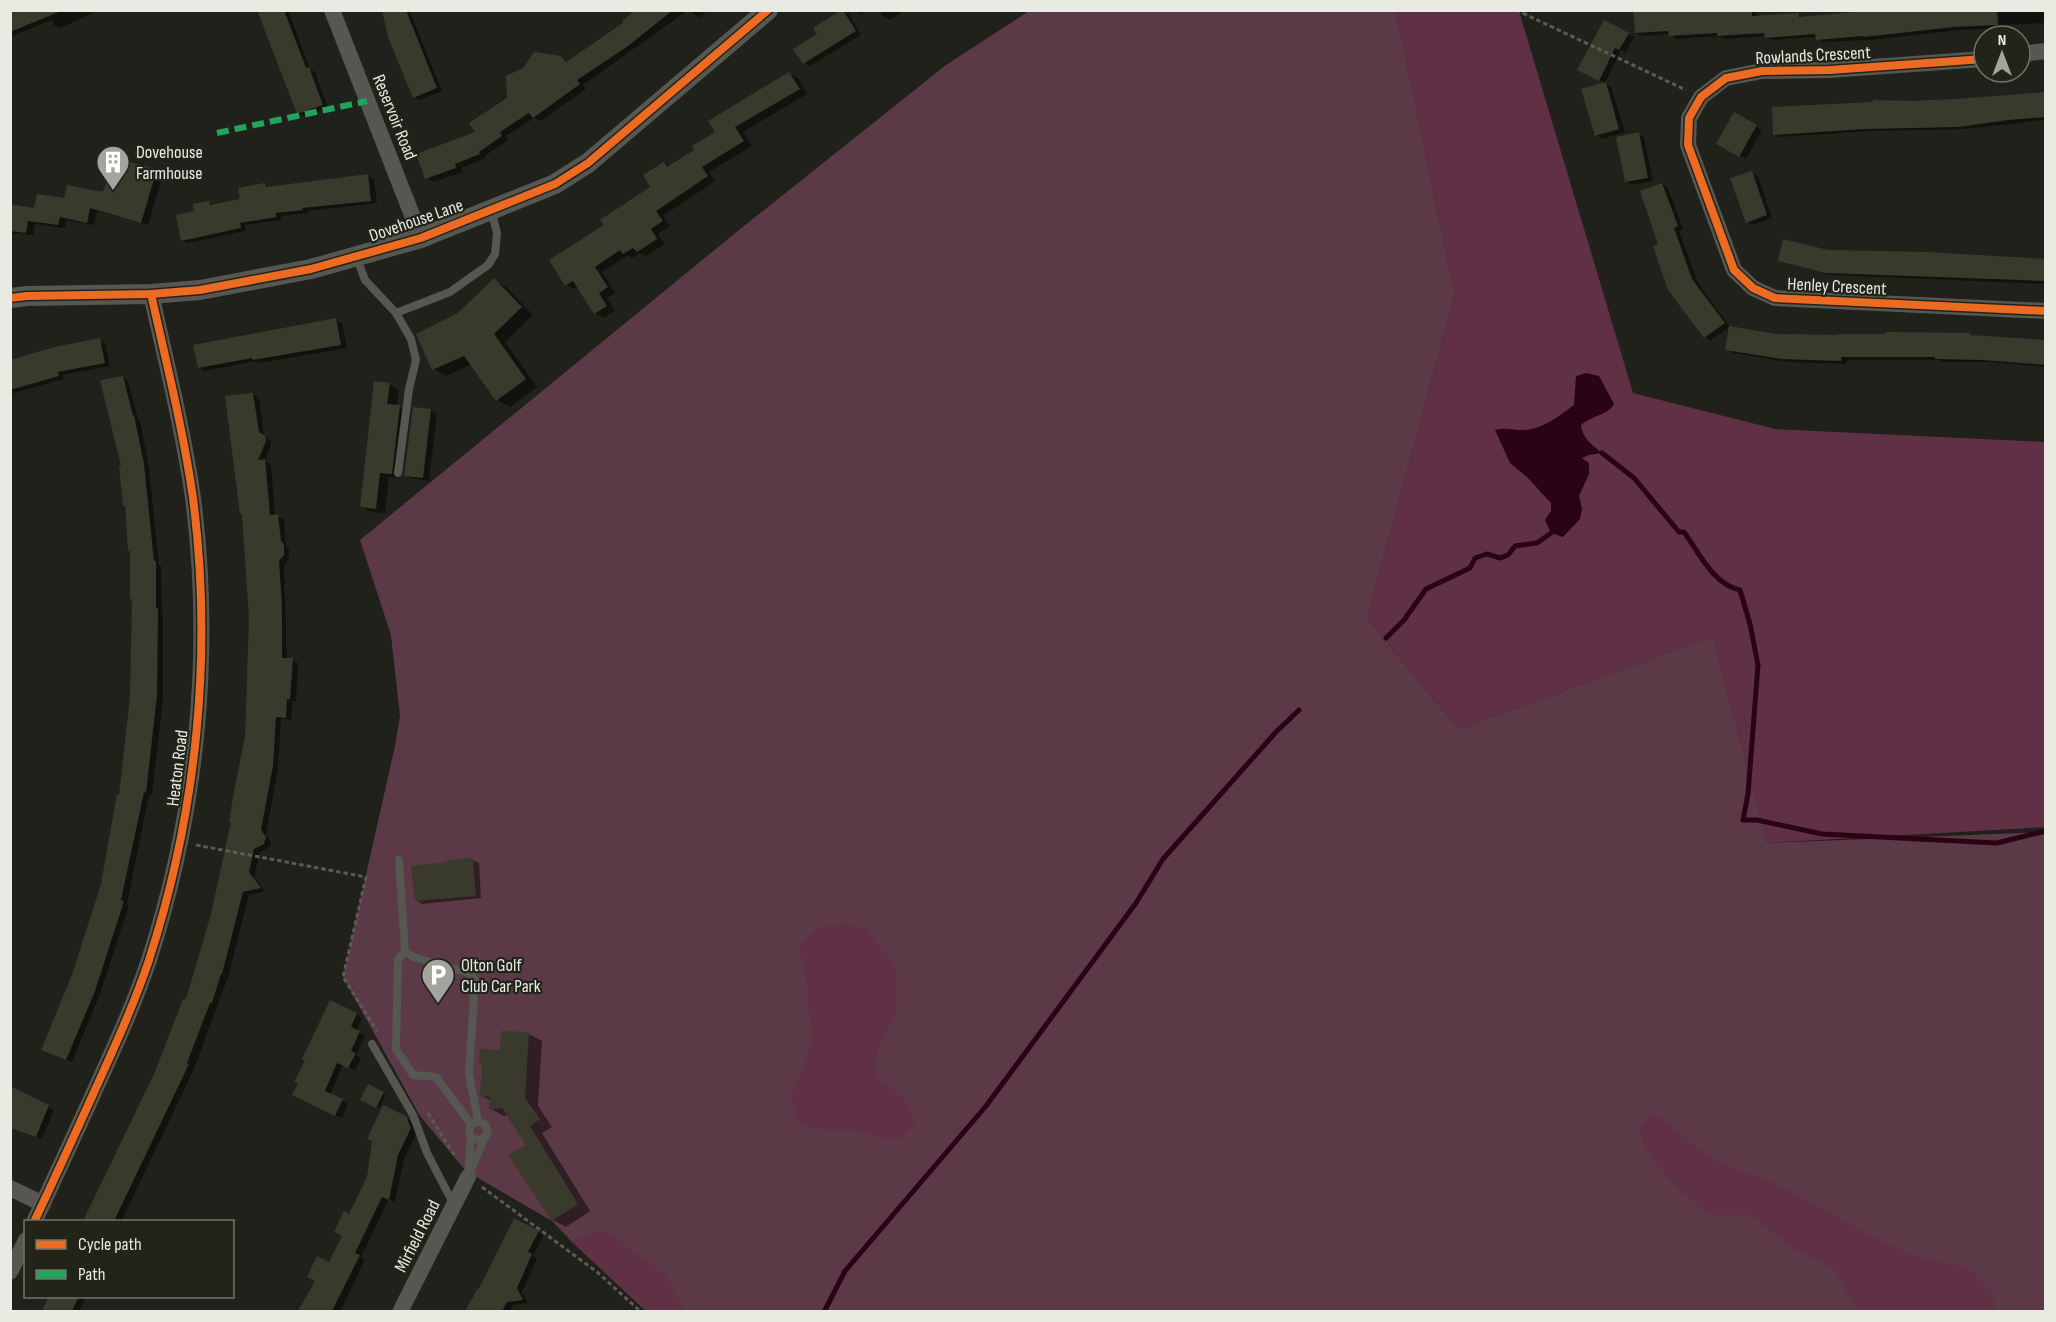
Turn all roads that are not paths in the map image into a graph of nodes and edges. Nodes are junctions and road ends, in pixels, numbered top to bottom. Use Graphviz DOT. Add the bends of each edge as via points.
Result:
graph roads {
  1 [pos="332,10"];
  2 [pos="768,10"];
  3 [pos="1972,59"];
  4 [pos="1688,145"];
  5 [pos="491,210"];
  6 [pos="421,238"];
  7 [pos="356,256"];
  8 [pos="151,294"];
  9 [pos="10,298"];
  10 [pos="2046,311"];
  11 [pos="396,313"];
  12 [pos="398,473"];
  13 [pos="399,860"];
  14 [pos="405,951"];
  15 [pos="372,1044"];
  16 [pos="474,1123"];
  17 [pos="471,1137"];
  18 [pos="485,1137"];
  19 [pos="468,1177"];
  20 [pos="10,1188"];
  21 [pos="43,1204"];
  22 [pos="454,1205"];
  23 [pos="35,1220"];
  24 [pos="24,1244"];
  25 [pos="10,1272"];
  26 [pos="400,1311"];
  1 -- 6 [label="street, Reservoir Road"];
  2 -- 5 [label="street, Dovehouse Lane" via="588,163 555,184"];
  3 -- 4 [label="street, Rowlands Crescent" via="1762,71 1726,78 1701,97 1689,118"];
  4 -- 10 [label="street, Henley Crescent" via="1734,270 1753,288 1775,298"];
  5 -- 6 [label="street, Dovehouse Lane"];
  5 -- 11 [label="lane" via="497,233 495,254 488,265 450,292"];
  6 -- 7 [label="street, Dovehouse Lane"];
  7 -- 8 [label="street, Dovehouse Lane" via="250,281"];
  7 -- 11 [label="lane" via="365,280"];
  8 -- 9 [label="street, Dovehouse Lane"];
  8 -- 21 [label="street, Heaton Road" via="187,463 197,536 202,653 192,774 180,842 148,962 117,1041"];
  11 -- 12 [label="lane" via="411,339 416,360"];
  13 -- 14 [label="lane"];
  14 -- 16 [label="lane" via="398,960 396,1049 413,1075 436,1077"];
  14 -- 16 [label="lane" via="469,973 475,980 469,1072"];
  15 -- 22 [label="lane" via="414,1115 427,1153"];
  16 -- 17 [label="lane" via="469,1131"];
  16 -- 18 [label="lane" via="485,1124"];
  17 -- 18 [label="lane"];
  17 -- 19 [label="lane"];
  18 -- 19 [label="lane"];
  19 -- 22 [label="street, Mirfield Road"];
  20 -- 21 [label="street"];
  21 -- 23 [label="street, Heaton Road"];
  22 -- 26 [label="street, Mirfield Road"];
  24 -- 25 [label="street"];
}
